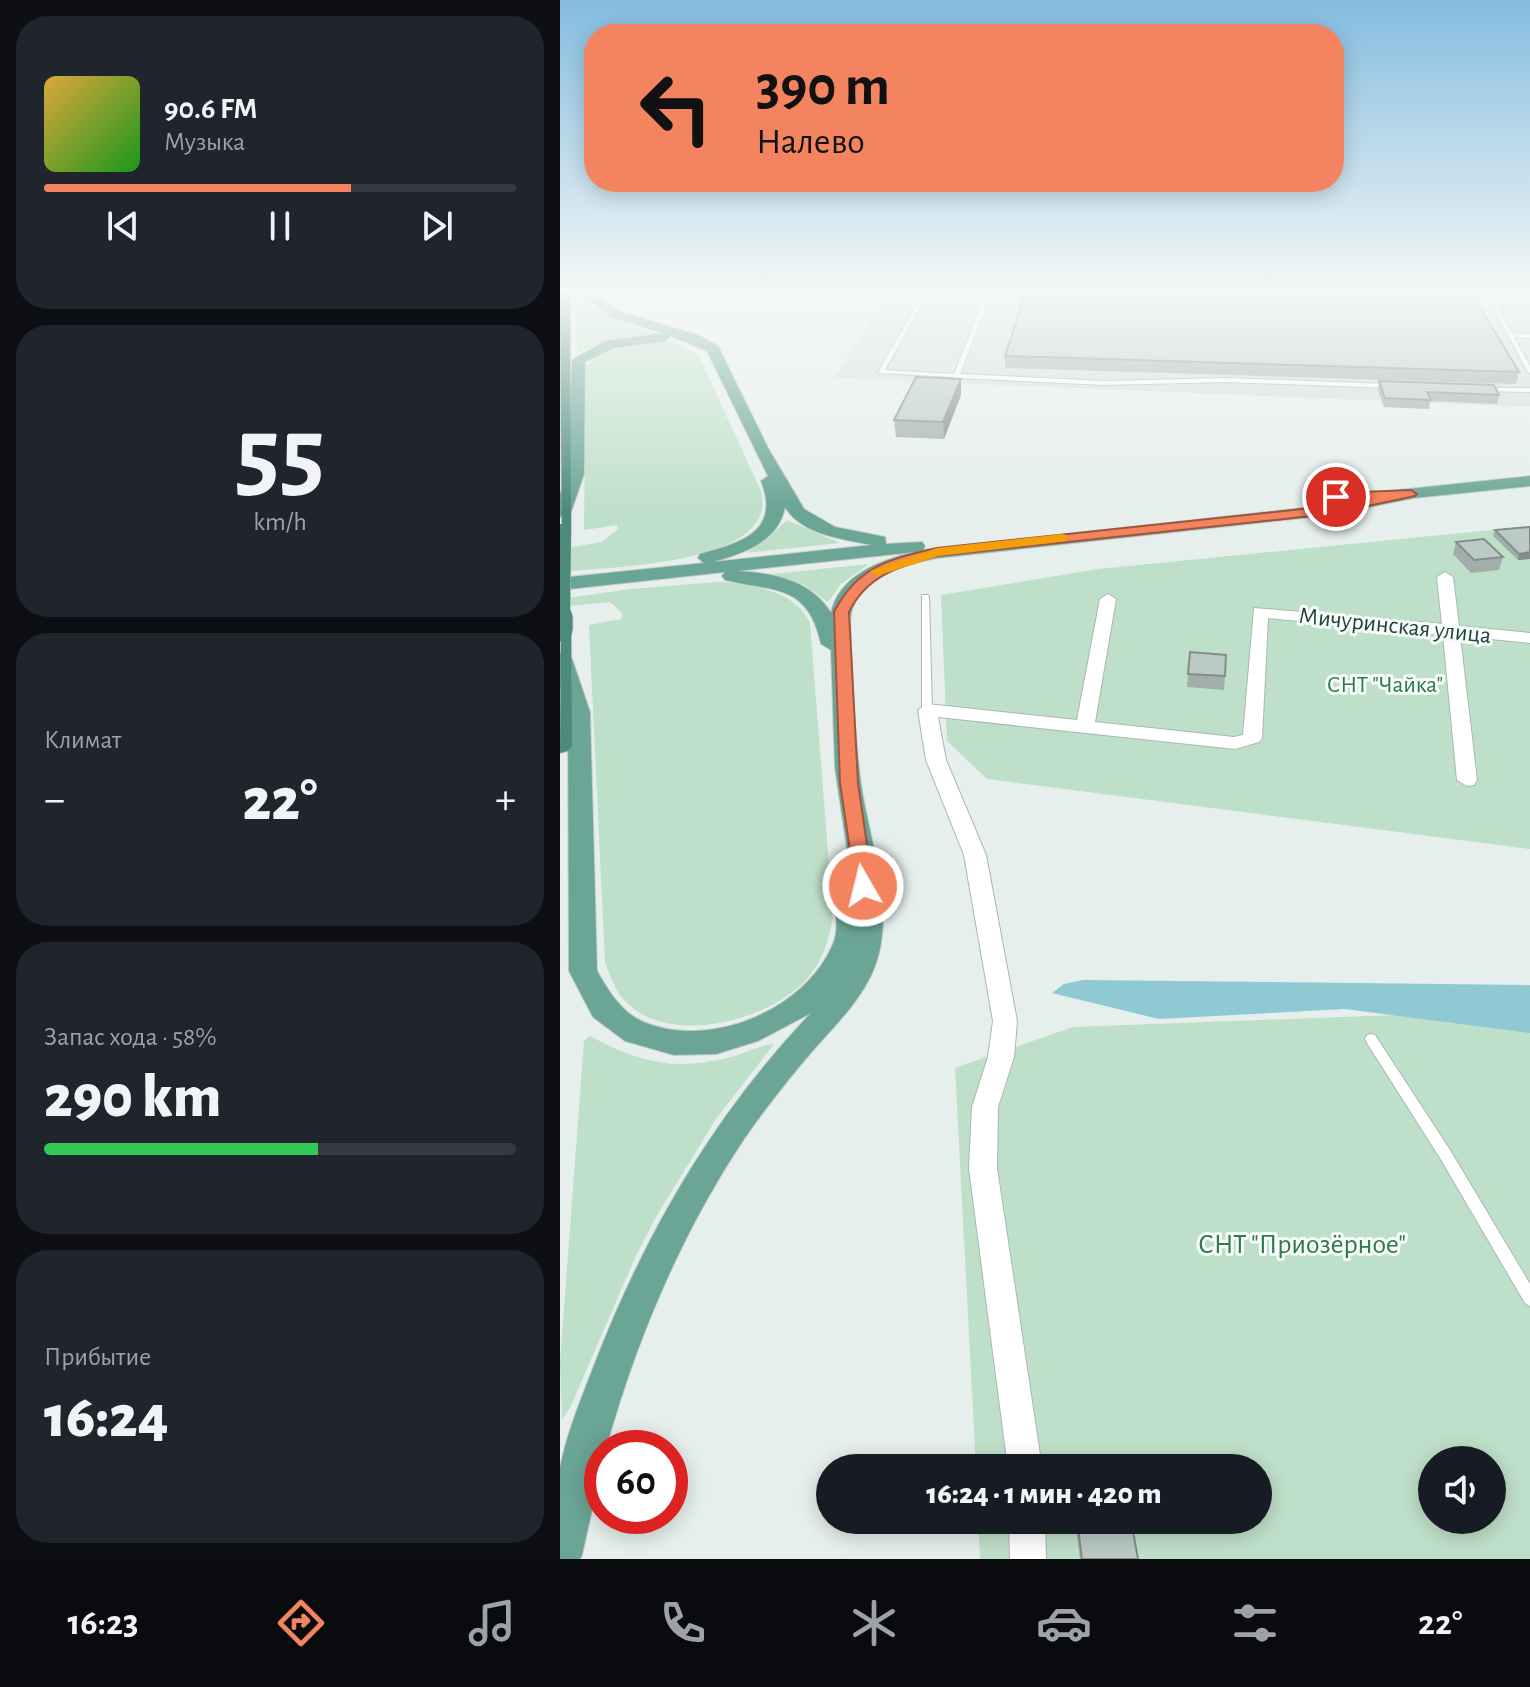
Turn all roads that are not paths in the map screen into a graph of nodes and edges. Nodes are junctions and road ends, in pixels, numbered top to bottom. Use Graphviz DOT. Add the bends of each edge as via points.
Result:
graph roads {
  1 [pos="563,365"];
  2 [pos="577,365"];
  3 [pos="715,365"];
  4 [pos="722,365"];
  5 [pos="885,365"];
  6 [pos="961,365"];
  7 [pos="956,377"];
  8 [pos="1402,386"];
  9 [pos="1482,389"];
  10 [pos="1530,390"];
  11 [pos="738,402"];
  12 [pos="760,448"];
  13 [pos="1530,481"];
  14 [pos="1411,494"];
  15 [pos="562,512"];
  16 [pos="562,533"];
  17 [pos="1445,577"];
  18 [pos="586,581"];
  19 [pos="560,584"];
  20 [pos="925,597"];
  21 [pos="1108,599"];
  22 [pos="561,630"];
  23 [pos="1452,632"];
  24 [pos="1530,638"];
  25 [pos="561,658"];
  26 [pos="927,710"];
  27 [pos="844,715"];
  28 [pos="1085,727"];
  29 [pos="560,746"];
  30 [pos="1467,780"];
  31 [pos="849,783"];
  32 [pos="1371,1039"];
  33 [pos="1530,1298"];
  34 [pos="1023,1454"];
  35 [pos="1027,1534"];
  36 [pos="560,1555"];
  37 [pos="1028,1559"];
  1 -- 15 [label="highway"];
  2 -- 15 [label="main road" via="576,474"];
  3 -- 11 [label="main road"];
  4 -- 11 [label="main road"];
  5 -- 7 [label="lane" via="881,372"];
  6 -- 7 [label="lane"];
  7 -- 8 [label="lane"];
  9 -- 10 [label="lane"];
  11 -- 12 [label="main road"];
  12 -- 14 [label="main road" via="797,512 829,531 871,541 1311,498"];
  12 -- 18 [label="main road" via="777,507 770,524 755,538 705,559"];
  13 -- 14 [label="main road"];
  14 -- 18 [label="main road"];
  14 -- 27 [label="main road" via="1330,510 937,552 897,562 866,578 843,605"];
  15 -- 16 [label="highway"];
  16 -- 22 [label="highway, bridge"];
  17 -- 23 [label="street"];
  18 -- 19 [label="main road"];
  18 -- 27 [label="main road" via="647,583 736,576 766,579 801,593 818,605 829,625"];
  20 -- 26 [label="lane"];
  21 -- 28 [label="street"];
  22 -- 25 [label="highway"];
  23 -- 24 [label="street, Мичуринская улица"];
  23 -- 28 [label="street, Мичуринская улица" via="1260,612 1252,738 1235,743"];
  23 -- 30 [label="street"];
  25 -- 29 [label="highway"];
  25 -- 31 [label="main road" via="579,712 583,971 597,1003 619,1025 638,1034 684,1043 731,1037 781,1018 822,986 849,940"];
  26 -- 28 [label="street"];
  26 -- 34 [label="street" via="936,760 975,855 1005,1021 1001,1057 985,1107 983,1168"];
  27 -- 31 [label="main road"];
  31 -- 36 [label="main road" via="868,920 860,968 732,1131 663,1251 600,1406"];
  32 -- 33 [label="lane"];
  35 -- 37 [label="street"];
}
